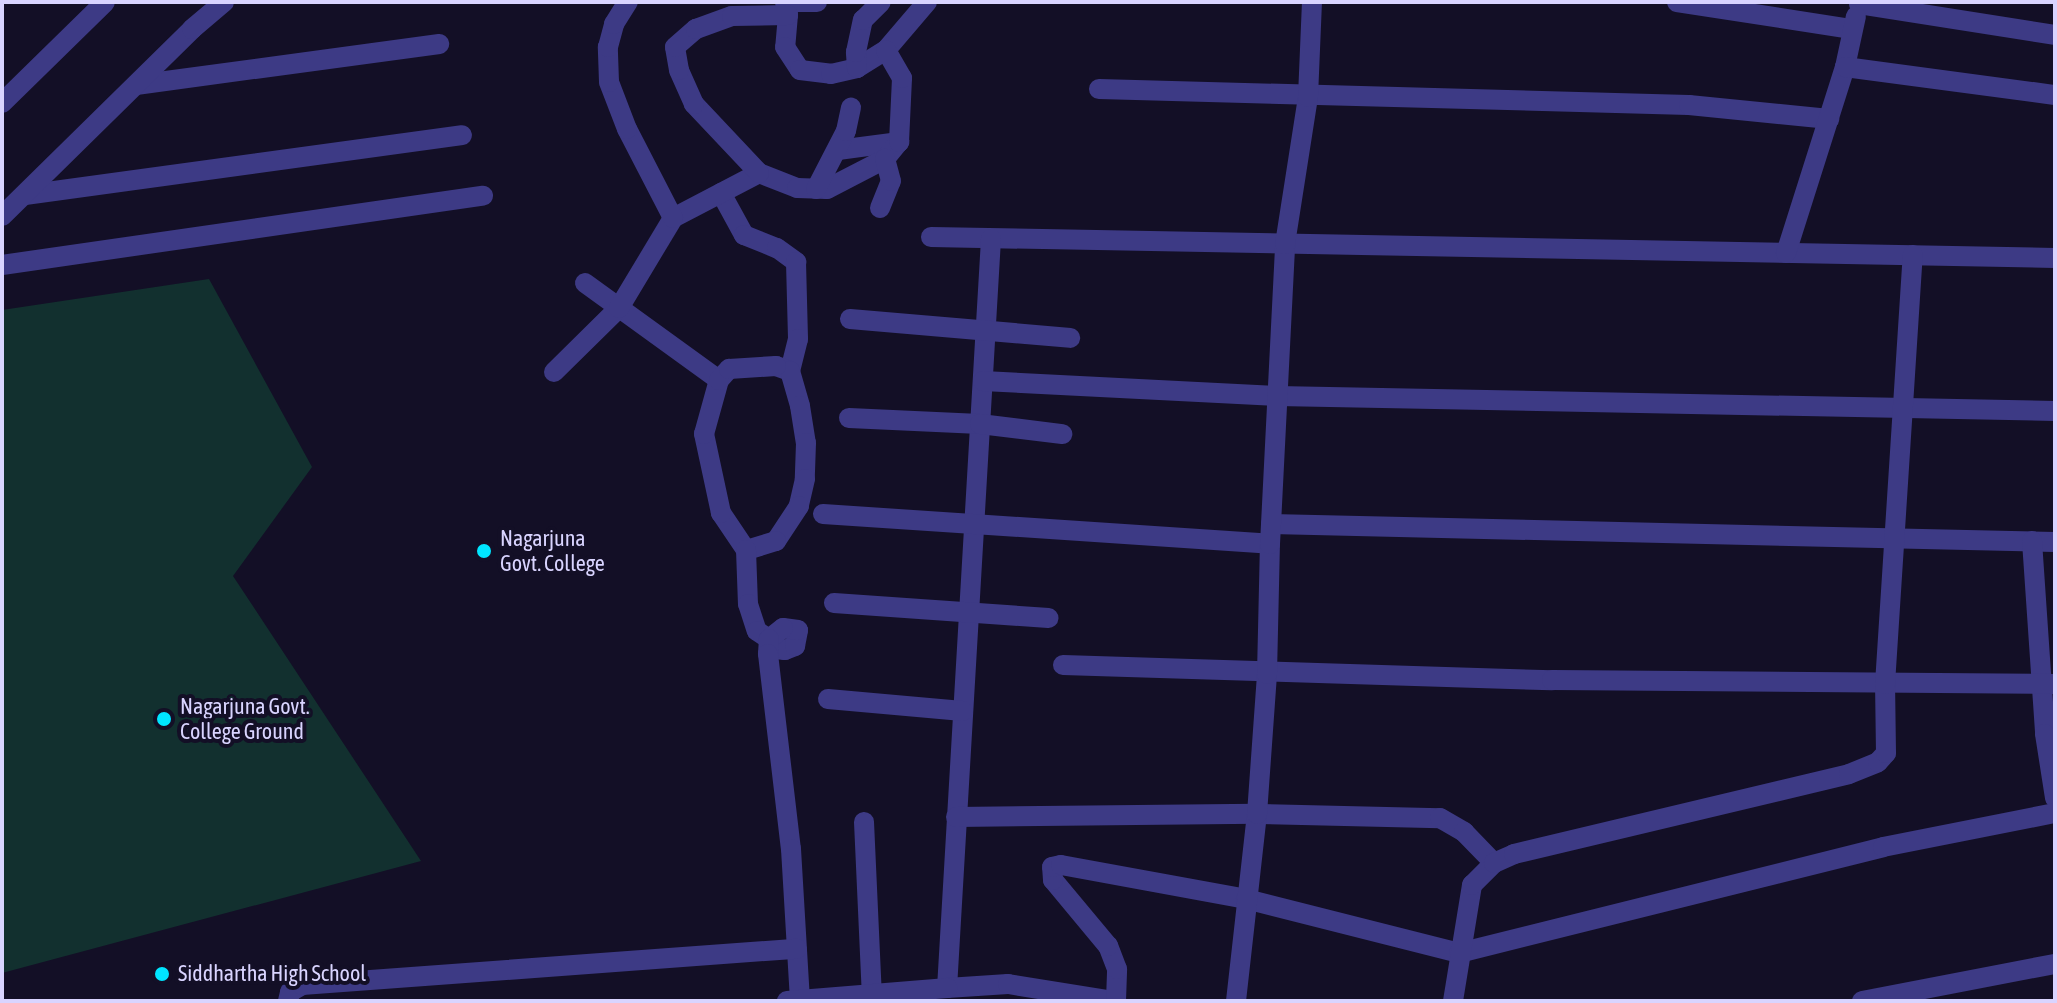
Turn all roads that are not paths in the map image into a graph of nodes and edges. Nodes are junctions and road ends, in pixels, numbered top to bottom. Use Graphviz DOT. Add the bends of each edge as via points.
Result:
graph roads {
  1 [pos="105,2"];
  2 [pos="224,2"];
  3 [pos="628,2"];
  4 [pos="881,2"];
  5 [pos="927,2"];
  6 [pos="1312,2"];
  7 [pos="1677,2"];
  8 [pos="1860,3"];
  9 [pos="798,7"];
  10 [pos="1852,29"];
  11 [pos="2055,35"];
  12 [pos="439,44"];
  13 [pos="886,50"];
  14 [pos="1845,67"];
  15 [pos="857,68"];
  16 [pos="136,85"];
  17 [pos="1099,89"];
  18 [pos="2055,95"];
  19 [pos="1308,97"];
  20 [pos="2,103"];
  21 [pos="851,108"];
  22 [pos="1829,119"];
  23 [pos="462,135"];
  24 [pos="899,142"];
  25 [pos="838,150"];
  26 [pos="885,159"];
  27 [pos="759,173"];
  28 [pos="816,189"];
  29 [pos="721,193"];
  30 [pos="25,195"];
  31 [pos="483,196"];
  32 [pos="880,208"];
  33 [pos="2,216"];
  34 [pos="673,218"];
  35 [pos="931,237"];
  36 [pos="991,239"];
  37 [pos="1285,244"];
  38 [pos="1786,253"];
  39 [pos="1913,255"];
  40 [pos="2055,258"];
  41 [pos="2,265"];
  42 [pos="585,283"];
  43 [pos="619,308"];
  44 [pos="850,319"];
  45 [pos="986,328"];
  46 [pos="1070,338"];
  47 [pos="790,371"];
  48 [pos="554,372"];
  49 [pos="719,380"];
  50 [pos="983,381"];
  51 [pos="1277,396"];
  52 [pos="1901,408"];
  53 [pos="2055,411"];
  54 [pos="849,418"];
  55 [pos="980,424"];
  56 [pos="1062,434"];
  57 [pos="823,514"];
  58 [pos="974,524"];
  59 [pos="1270,534"];
  60 [pos="1894,540"];
  61 [pos="2032,541"];
  62 [pos="2055,542"];
  63 [pos="746,550"];
  64 [pos="834,603"];
  65 [pos="968,614"];
  66 [pos="1048,618"];
  67 [pos="1063,665"];
  68 [pos="1267,674"];
  69 [pos="1885,684"];
  70 [pos="2048,684"];
  71 [pos="828,699"];
  72 [pos="962,711"];
  73 [pos="2055,798"];
  74 [pos="2055,813"];
  75 [pos="1257,814"];
  76 [pos="956,817"];
  77 [pos="864,822"];
  78 [pos="1494,863"];
  79 [pos="1246,899"];
  80 [pos="797,949"];
  81 [pos="1459,953"];
  82 [pos="2055,964"];
  83 [pos="947,988"];
  84 [pos="1959,992"];
  85 [pos="872,997"];
  86 [pos="800,1000"];
  87 [pos="288,1001"];
  88 [pos="787,1001"];
  89 [pos="1114,1001"];
  90 [pos="1236,1001"];
  91 [pos="1453,1001"];
  92 [pos="1862,1001"];
  1 -- 20 [label="street"];
  2 -- 16 [label="street"];
  3 -- 34 [label="street" via="611,35 609,82"];
  4 -- 15 [label="street" via="863,20"];
  5 -- 13 [label="street"];
  6 -- 19 [label="street"];
  7 -- 10 [label="street"];
  8 -- 10 [label="street"];
  8 -- 11 [label="street"];
  9 -- 15 [label="street" via="785,47 800,70 831,74"];
  9 -- 27 [label="street" via="732,16 696,29 675,47 694,104"];
  10 -- 14 [label="street"];
  12 -- 16 [label="street"];
  13 -- 15 [label="street"];
  13 -- 24 [label="street" via="902,78"];
  14 -- 18 [label="street"];
  14 -- 22 [label="street"];
  16 -- 30 [label="street"];
  17 -- 19 [label="street"];
  19 -- 22 [label="street" via="1689,105"];
  19 -- 37 [label="street"];
  21 -- 25 [label="street"];
  22 -- 38 [label="street"];
  23 -- 30 [label="street"];
  24 -- 25 [label="street"];
  24 -- 26 [label="street"];
  25 -- 28 [label="street"];
  26 -- 28 [label="street" via="853,179"];
  26 -- 32 [label="street" via="891,181"];
  27 -- 28 [label="street" via="797,188"];
  27 -- 29 [label="street"];
  29 -- 34 [label="street"];
  29 -- 47 [label="street" via="744,235 796,262 798,339"];
  30 -- 33 [label="street"];
  31 -- 41 [label="street"];
  34 -- 43 [label="street"];
  35 -- 36 [label="street"];
  36 -- 37 [label="street"];
  36 -- 45 [label="street"];
  37 -- 38 [label="street"];
  37 -- 51 [label="street"];
  38 -- 39 [label="street"];
  39 -- 40 [label="street"];
  39 -- 52 [label="street"];
  42 -- 43 [label="street"];
  43 -- 48 [label="street"];
  43 -- 49 [label="street"];
  44 -- 45 [label="street"];
  45 -- 46 [label="street"];
  45 -- 50 [label="street"];
  47 -- 49 [label="street" via="776,366 729,369"];
  47 -- 63 [label="street" via="806,443 799,506 776,541"];
  49 -- 63 [label="street" via="704,434 721,513"];
  50 -- 51 [label="street"];
  50 -- 55 [label="street"];
  51 -- 52 [label="street"];
  51 -- 59 [label="street"];
  52 -- 53 [label="street"];
  52 -- 60 [label="street"];
  54 -- 55 [label="street"];
  55 -- 56 [label="street"];
  55 -- 58 [label="street"];
  57 -- 58 [label="street"];
  58 -- 59 [label="street"];
  58 -- 65 [label="street"];
  59 -- 60 [label="street"];
  59 -- 68 [label="street"];
  60 -- 61 [label="street"];
  60 -- 69 [label="street"];
  61 -- 62 [label="street"];
  61 -- 70 [label="street"];
  63 -- 80 [label="street" via="748,604 757,631 769,639"];
  64 -- 65 [label="street"];
  65 -- 66 [label="street"];
  65 -- 72 [label="street"];
  67 -- 68 [label="street"];
  68 -- 69 [label="street"];
  68 -- 75 [label="street"];
  69 -- 70 [label="street"];
  69 -- 78 [label="street" via="1888,744 1886,753 1867,768"];
  70 -- 73 [label="street"];
  71 -- 72 [label="street"];
  72 -- 76 [label="street"];
  74 -- 81 [label="street" via="1883,847"];
  75 -- 76 [label="street"];
  75 -- 78 [label="street" via="1440,818 1464,832"];
  75 -- 79 [label="street"];
  76 -- 83 [label="street"];
  77 -- 85 [label="street"];
  78 -- 81 [label="street" via="1472,885"];
  79 -- 81 [label="street"];
  79 -- 89 [label="street" via="1052,867 1053,880 1108,946 1117,969"];
  79 -- 90 [label="street"];
  80 -- 86 [label="street"];
  80 -- 87 [label="street" via="302,985 290,992"];
  81 -- 91 [label="street"];
  82 -- 84 [label="street"];
  83 -- 85 [label="street"];
  83 -- 89 [label="street" via="1008,984"];
  84 -- 92 [label="street"];
  85 -- 86 [label="street"];
  86 -- 88 [label="street"];
}
